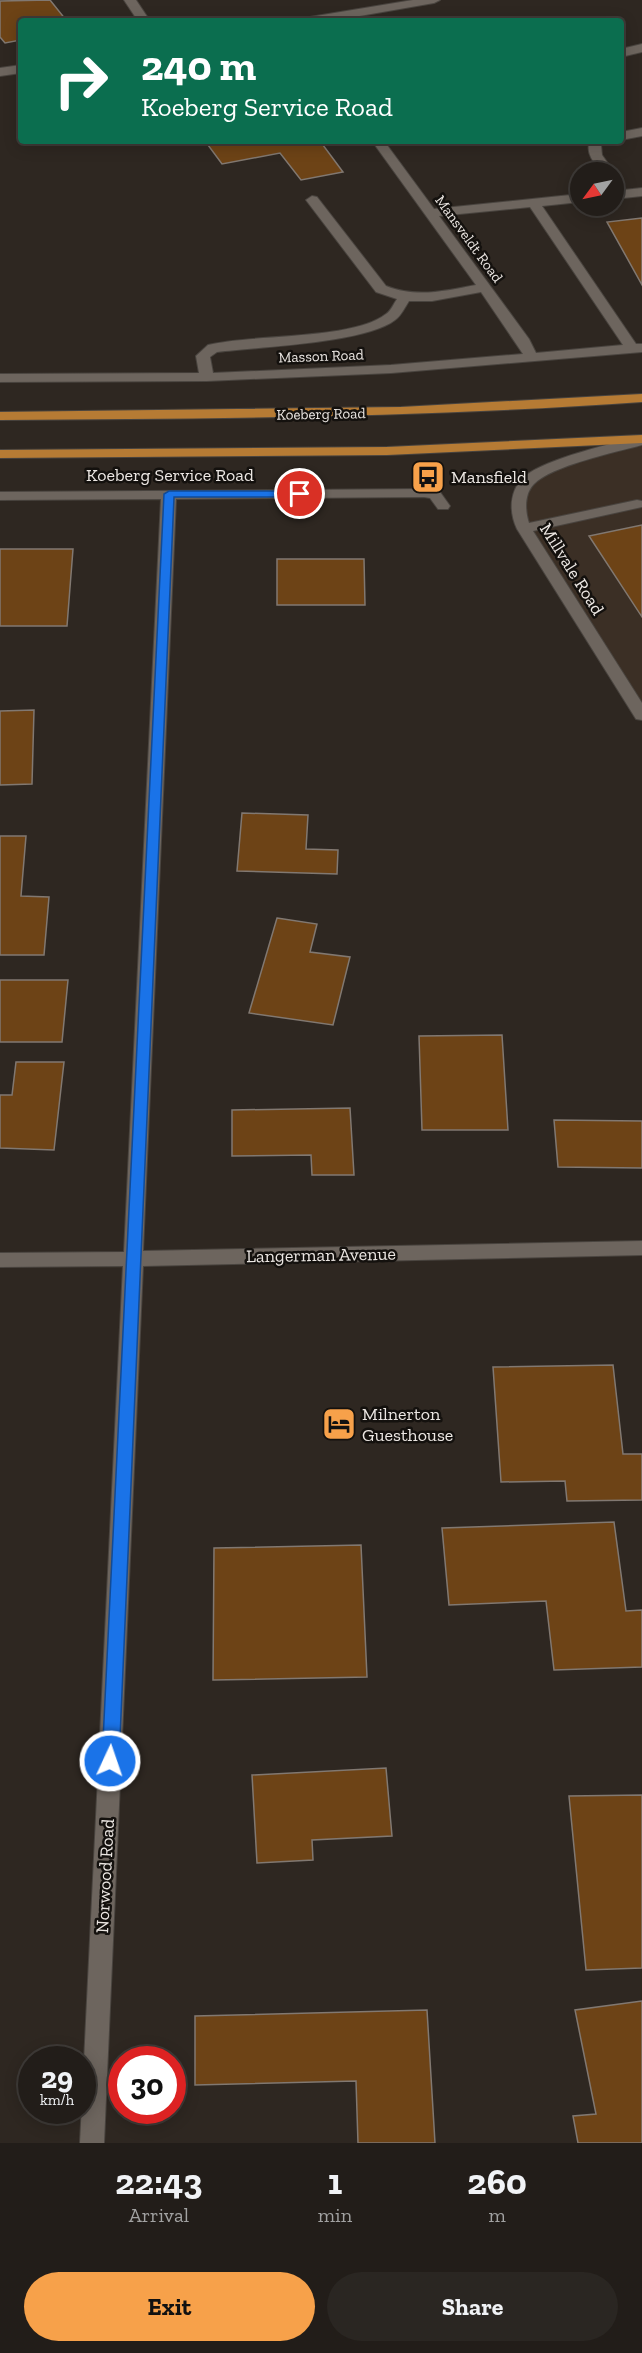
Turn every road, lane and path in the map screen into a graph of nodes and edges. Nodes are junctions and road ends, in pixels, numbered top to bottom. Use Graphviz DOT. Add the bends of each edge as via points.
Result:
graph roads {
  1 [pos="130,0"];
  2 [pos="434,0"];
  3 [pos="398,6"];
  4 [pos="142,18"];
  5 [pos="328,18"];
  6 [pos="408,18"];
  7 [pos="642,48"];
  8 [pos="624,52"];
  9 [pos="18,69"];
  10 [pos="0,72"];
  11 [pos="642,132"];
  12 [pos="624,135"];
  13 [pos="380,144"];
  14 [pos="594,144"];
  15 [pos="601,162"];
  16 [pos="642,192"];
  17 [pos="624,194"];
  18 [pos="570,199"];
  19 [pos="312,200"];
  20 [pos="534,203"];
  21 [pos="430,213"];
  22 [pos="484,287"];
  23 [pos="404,298"];
  24 [pos="637,348"];
  25 [pos="532,358"];
  26 [pos="207,377"];
  27 [pos="0,378"];
  28 [pos="642,398"];
  29 [pos="0,416"];
  30 [pos="642,439"];
  31 [pos="0,454"];
  32 [pos="169,494"];
  33 [pos="0,496"];
  34 [pos="637,504"];
  35 [pos="443,506"];
  36 [pos="522,525"];
  37 [pos="642,715"];
  38 [pos="642,1248"];
  39 [pos="134,1259"];
  40 [pos="0,1260"];
  41 [pos="92,2143"];
  1 -- 4 [label="street"];
  2 -- 3 [label="street"];
  3 -- 5 [label="street"];
  3 -- 6 [label="street"];
  7 -- 8 [label="street"];
  9 -- 10 [label="street"];
  11 -- 12 [label="street"];
  13 -- 21 [label="street, Mansveldt Road"];
  14 -- 15 [label="street"];
  16 -- 17 [label="street"];
  18 -- 20 [label="street"];
  19 -- 23 [label="street" via="381,289"];
  20 -- 21 [label="street"];
  20 -- 24 [label="street"];
  21 -- 22 [label="street, Mansveldt Road"];
  22 -- 23 [label="street"];
  22 -- 25 [label="street, Mansveldt Road"];
  23 -- 26 [label="street" via="391,316 357,329 213,348 203,356"];
  24 -- 25 [label="street, Masson Road"];
  25 -- 26 [label="street, Masson Road"];
  26 -- 27 [label="street, Masson Road"];
  28 -- 29 [label="main road, Koeberg Road" via="370,414"];
  30 -- 31 [label="main road" via="387,451"];
  30 -- 36 [label="street, Millvale Road" via="529,479 518,504"];
  32 -- 33 [label="street, Koeberg Service Road"];
  32 -- 35 [label="street, Koeberg Service Road" via="424,493 435,495"];
  32 -- 39 [label="street, Norwood Road"];
  34 -- 36 [label="street"];
  36 -- 37 [label="street, Millvale Road"];
  38 -- 39 [label="street, Langerman Avenue"];
  39 -- 40 [label="street, Langerman Avenue"];
  39 -- 41 [label="street, Norwood Road"];
}
